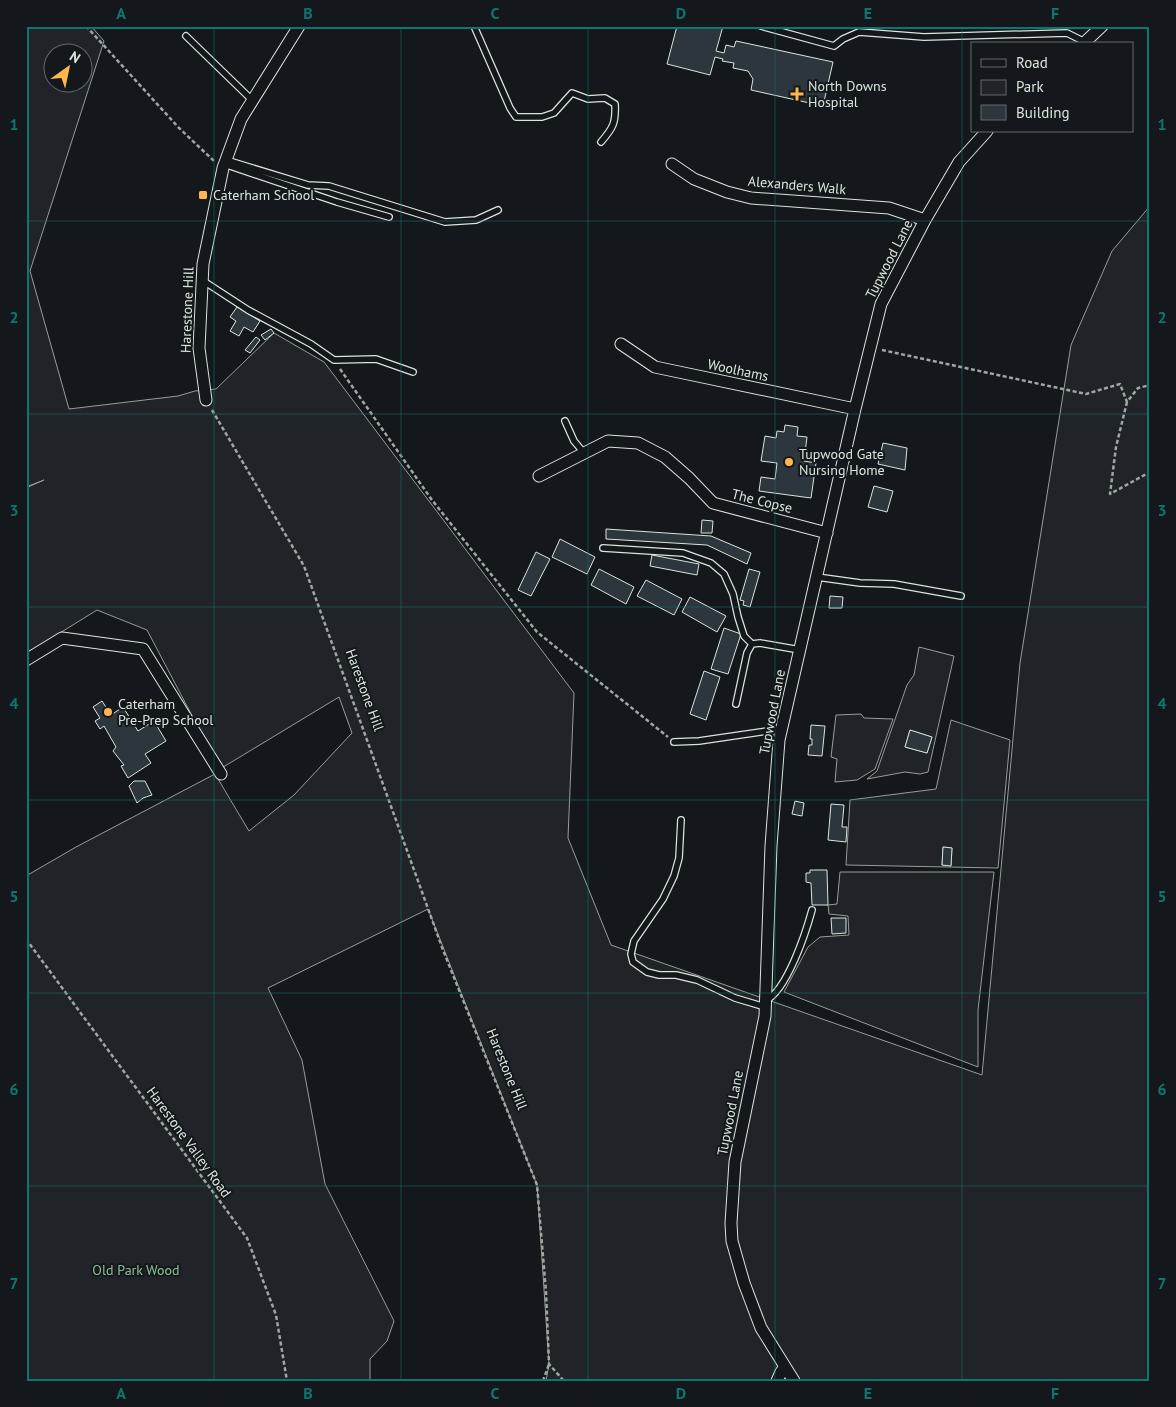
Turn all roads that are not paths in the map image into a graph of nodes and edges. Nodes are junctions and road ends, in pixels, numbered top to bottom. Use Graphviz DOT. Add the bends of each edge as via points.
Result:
graph roads {
  1 [pos="298,26"];
  2 [pos="474,26"];
  3 [pos="761,26"];
  4 [pos="1102,26"];
  5 [pos="186,36"];
  6 [pos="1082,42"];
  7 [pos="1085,42"];
  8 [pos="252,100"];
  9 [pos="986,132"];
  10 [pos="601,142"];
  11 [pos="225,164"];
  12 [pos="672,164"];
  13 [pos="498,210"];
  14 [pos="389,218"];
  15 [pos="926,220"];
  16 [pos="202,280"];
  17 [pos="621,344"];
  18 [pos="413,372"];
  19 [pos="206,400"];
  20 [pos="855,409"];
  21 [pos="566,421"];
  22 [pos="584,452"];
  23 [pos="539,476"];
  24 [pos="827,533"];
  25 [pos="603,548"];
  26 [pos="817,578"];
  27 [pos="961,596"];
  28 [pos="752,644"];
  29 [pos="800,650"];
  30 [pos="26,660"];
  31 [pos="736,704"];
  32 [pos="782,729"];
  33 [pos="674,742"];
  34 [pos="221,774"];
  35 [pos="680,820"];
  36 [pos="812,910"];
  37 [pos="765,1004"];
  38 [pos="785,1367"];
  39 [pos="777,1381"];
  40 [pos="794,1381"];
  1 -- 8 [label="street, Harestone Hill"];
  2 -- 10 [label="lane" via="516,117 542,117 554,113 572,93 588,99 604,98 615,104 616,116 613,128"];
  3 -- 6 [label="lane" via="834,46 859,32 924,37 1067,33"];
  4 -- 7 [label="street"];
  5 -- 8 [label="lane"];
  8 -- 11 [label="street, Harestone Hill" via="241,119"];
  9 -- 15 [label="street, Tupwood Lane" via="959,162"];
  11 -- 13 [label="lane" via="308,185 329,186 445,222 476,220"];
  11 -- 14 [label="lane"];
  11 -- 16 [label="street, Harestone Hill"];
  12 -- 15 [label="street, Alexanders Walk" via="694,179 751,198 889,208"];
  15 -- 20 [label="street, Tupwood Lane" via="881,304"];
  16 -- 18 [label="lane" via="334,360 376,359"];
  16 -- 19 [label="street, Harestone Hill" via="199,348"];
  17 -- 20 [label="street, Woolhams" via="655,367"];
  20 -- 24 [label="street, Tupwood Lane"];
  21 -- 22 [label="lane" via="574,441"];
  22 -- 23 [label="street, The Copse"];
  22 -- 24 [label="street, The Copse" via="608,441 638,443 665,457 719,506"];
  24 -- 26 [label="street, Tupwood Lane"];
  25 -- 28 [label="lane" via="682,553 711,563 724,574 744,636"];
  26 -- 27 [label="lane" via="860,584 894,584"];
  26 -- 29 [label="street, Tupwood Lane"];
  28 -- 29 [label="lane"];
  28 -- 31 [label="lane" via="747,653"];
  29 -- 32 [label="street, Tupwood Lane"];
  30 -- 34 [label="street" via="62,638 143,649"];
  32 -- 33 [label="lane"];
  32 -- 37 [label="street, Tupwood Lane" via="771,846"];
  35 -- 37 [label="lane" via="679,858 674,876 663,899 634,941 633,962 646,972 697,980 735,998"];
  36 -- 37 [label="lane" via="802,946 780,987"];
  37 -- 38 [label="street, Tupwood Lane" via="735,1162 731,1223 732,1241 744,1283 761,1328"];
  38 -- 39 [label="street"];
  38 -- 40 [label="street, Tupwood Lane"];
}
